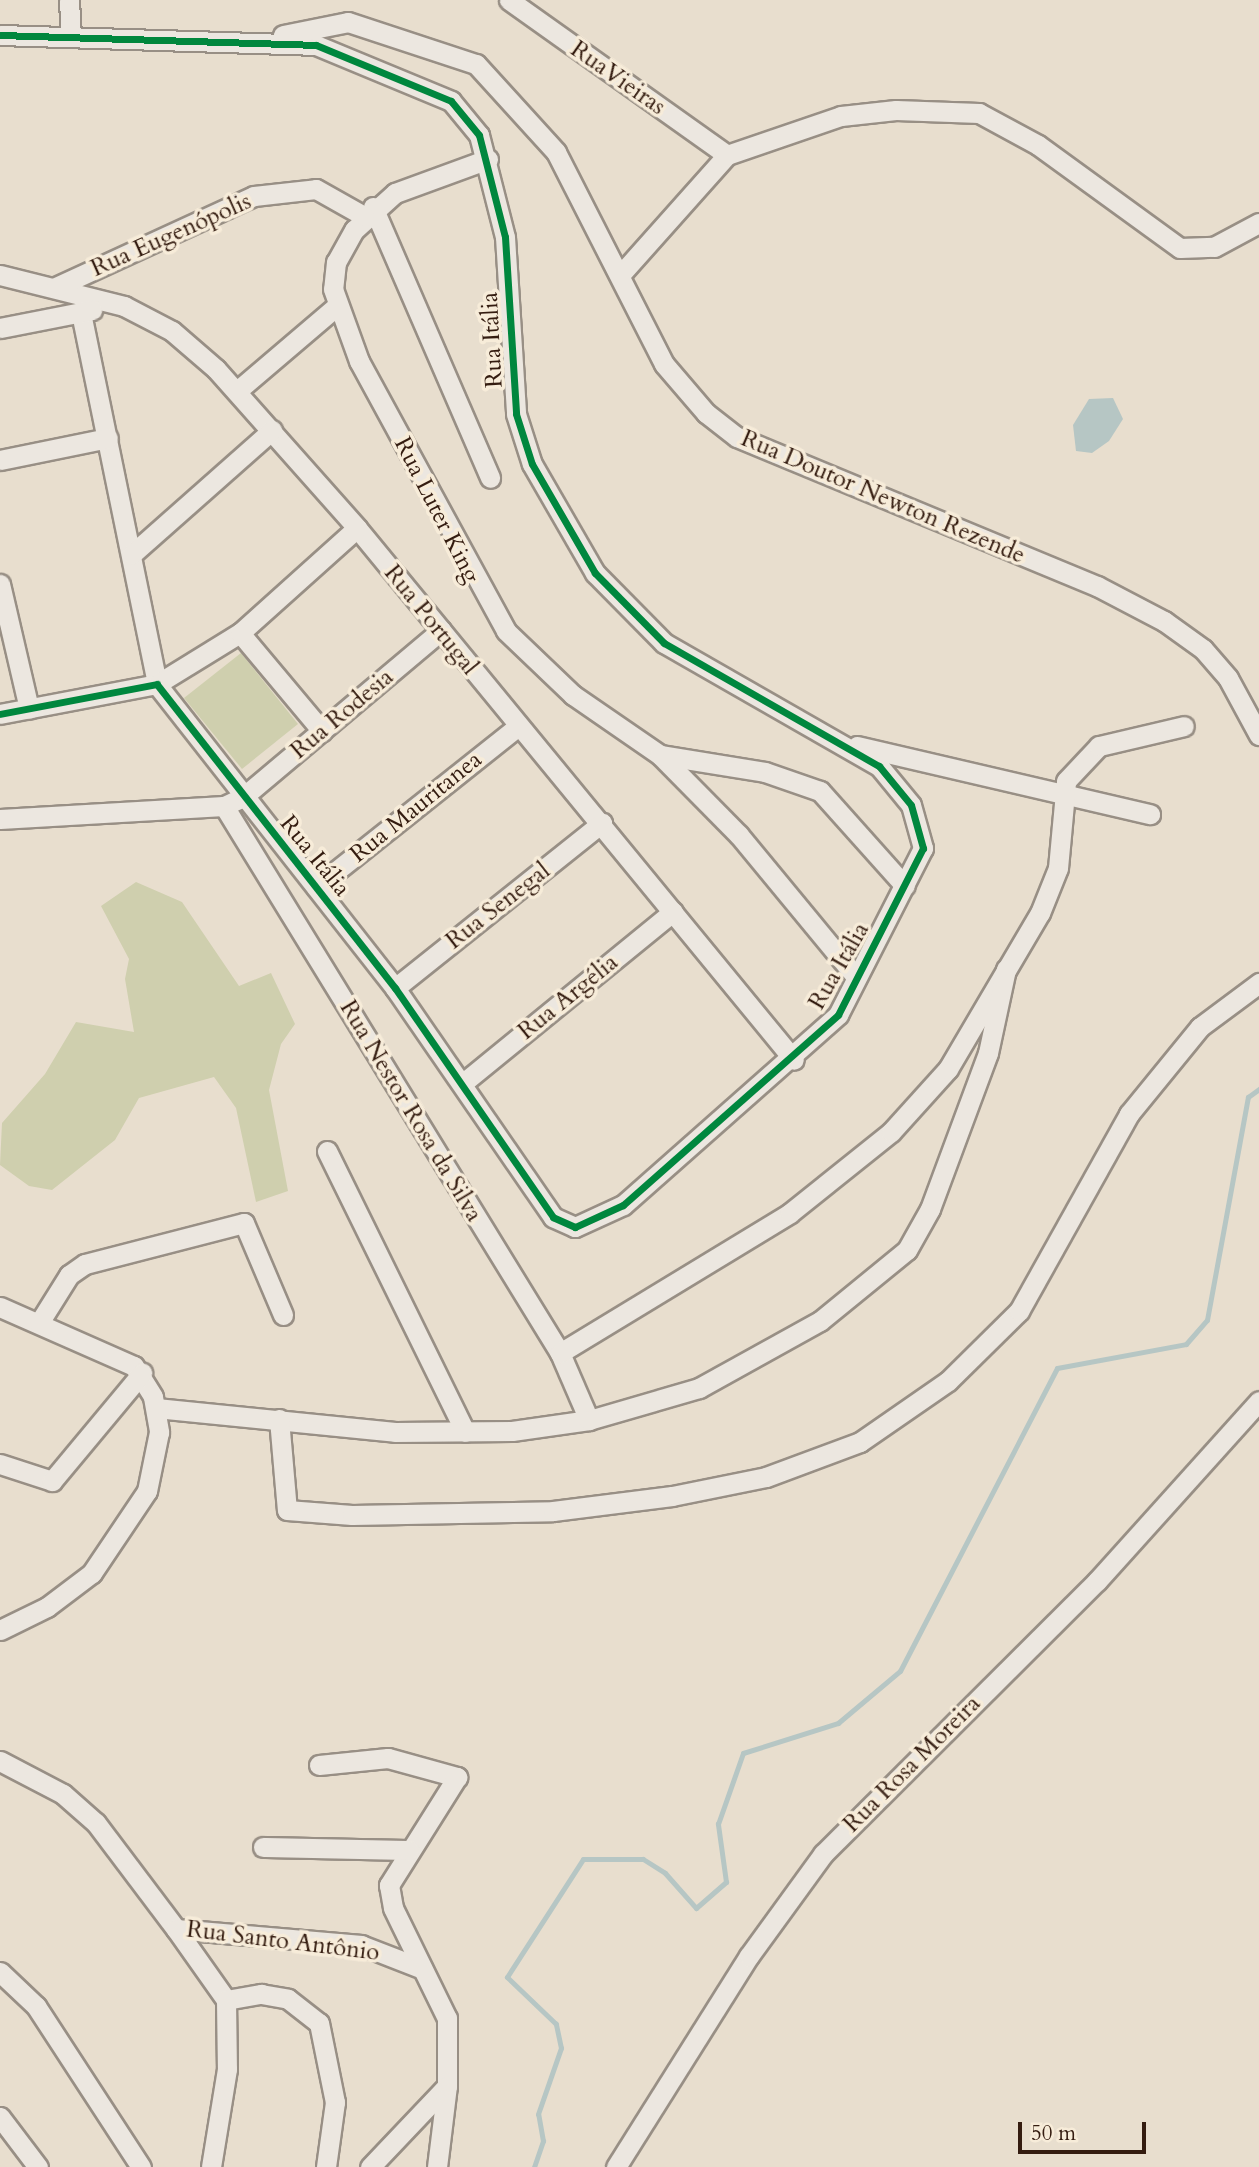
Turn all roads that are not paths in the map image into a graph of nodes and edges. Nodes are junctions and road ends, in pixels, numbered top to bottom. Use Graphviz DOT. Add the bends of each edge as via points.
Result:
graph roads {
  1 [pos="69,0"];
  2 [pos="509,0"];
  3 [pos="0,35"];
  4 [pos="71,36"];
  5 [pos="265,39"];
  6 [pos="727,155"];
  7 [pos="488,159"];
  8 [pos="369,212"];
  9 [pos="1259,223"];
  10 [pos="621,274"];
  11 [pos="0,275"];
  12 [pos="56,287"];
  13 [pos="117,304"];
  14 [pos="337,306"];
  15 [pos="81,313"];
  16 [pos="0,328"];
  17 [pos="237,391"];
  18 [pos="272,430"];
  19 [pos="108,438"];
  20 [pos="0,460"];
  21 [pos="490,478"];
  22 [pos="357,528"];
  23 [pos="132,554"];
  24 [pos="0,584"];
  25 [pos="441,630"];
  26 [pos="240,633"];
  27 [pos="157,684"];
  28 [pos="29,709"];
  29 [pos="0,714"];
  30 [pos="1184,726"];
  31 [pos="516,728"];
  32 [pos="321,731"];
  33 [pos="1259,735"];
  34 [pos="849,745"];
  35 [pos="660,755"];
  36 [pos="1062,790"];
  37 [pos="243,797"];
  38 [pos="224,806"];
  39 [pos="1150,814"];
  40 [pos="0,818"];
  41 [pos="602,823"];
  42 [pos="905,886"];
  43 [pos="316,887"];
  44 [pos="673,912"];
  45 [pos="1006,970"];
  46 [pos="856,977"];
  47 [pos="1259,983"];
  48 [pos="395,988"];
  49 [pos="794,1060"];
  50 [pos="463,1083"];
  51 [pos="327,1151"];
  52 [pos="0,1307"];
  53 [pos="283,1315"];
  54 [pos="39,1323"];
  55 [pos="559,1353"];
  56 [pos="142,1373"];
  57 [pos="1259,1401"];
  58 [pos="156,1408"];
  59 [pos="279,1419"];
  60 [pos="589,1420"];
  61 [pos="465,1432"];
  62 [pos="0,1464"];
  63 [pos="0,1630"];
  64 [pos="0,1761"];
  65 [pos="319,1765"];
  66 [pos="263,1847"];
  67 [pos="409,1850"];
  68 [pos="176,1929"];
  69 [pos="423,1969"];
  70 [pos="0,1972"];
  71 [pos="226,2000"];
  72 [pos="447,2086"];
  73 [pos="0,2117"];
  74 [pos="38,2167"];
  75 [pos="141,2167"];
  76 [pos="211,2167"];
  77 [pos="326,2167"];
  78 [pos="370,2167"];
  79 [pos="437,2167"];
  80 [pos="616,2167"];
  1 -- 4 [label="street"];
  2 -- 6 [label="street, RuaVieiras"];
  3 -- 4 [label="street, Rua Doutor Newton Rezende"];
  4 -- 5 [label="street, Rua Doutor Newton Rezende"];
  5 -- 7 [label="street, Rua Doutor Newton Rezende" via="354,56 451,101 470,120"];
  5 -- 10 [label="street, Rua Doutor Newton Rezende" via="348,22 476,65 556,152"];
  6 -- 9 [label="street" via="841,116 979,113 1038,145 1180,248 1214,247"];
  6 -- 10 [label="street"];
  7 -- 8 [label="street" via="415,182"];
  7 -- 34 [label="street, Rua Itália" via="508,267 516,414 532,464 563,522 595,573 664,643"];
  8 -- 12 [label="street, Rua Eugenópolis" via="316,189 254,196"];
  8 -- 14 [label="street, Rua Luter King" via="336,262"];
  8 -- 21 [label="street"];
  10 -- 33 [label="street, Rua Doutor Newton Rezende" via="664,364 687,395 737,437 1097,586 1164,621 1203,649 1228,678"];
  11 -- 12 [label="street, Rua Portugal"];
  12 -- 13 [label="street, Rua Portugal"];
  13 -- 15 [label="street"];
  13 -- 17 [label="street, Rua Portugal" via="172,331"];
  14 -- 17 [label="street"];
  14 -- 35 [label="street, Rua Luter King" via="477,588 506,631 573,695"];
  15 -- 16 [label="street"];
  15 -- 19 [label="street"];
  17 -- 18 [label="street, Rua Portugal"];
  18 -- 22 [label="street, Rua Portugal"];
  18 -- 23 [label="street"];
  19 -- 20 [label="street"];
  19 -- 23 [label="street"];
  22 -- 25 [label="street, Rua Portugal"];
  22 -- 26 [label="street"];
  23 -- 27 [label="street"];
  24 -- 28 [label="street"];
  25 -- 31 [label="street, Rua Portugal"];
  25 -- 32 [label="street, Rua Rodesia"];
  26 -- 27 [label="street"];
  26 -- 32 [label="street"];
  27 -- 28 [label="street"];
  27 -- 37 [label="street, Rua Itália"];
  28 -- 29 [label="street"];
  30 -- 36 [label="street" via="1099,746"];
  31 -- 41 [label="street, Rua Portugal"];
  31 -- 43 [label="street, Rua Mauritanea"];
  32 -- 37 [label="street, Rua Rodesia"];
  34 -- 36 [label="street"];
  34 -- 42 [label="street, Rua Itália" via="900,789 921,830 917,867"];
  35 -- 42 [label="street, Rua Luter King" via="765,772 820,791"];
  35 -- 46 [label="street, Rua Luter King" via="739,835"];
  36 -- 39 [label="street"];
  36 -- 45 [label="street" via="1054,883"];
  37 -- 38 [label="street, Rua Rodesia"];
  37 -- 43 [label="street, Rua Itália"];
  38 -- 40 [label="street"];
  38 -- 55 [label="street, Rua Nestor Rosa da Silva"];
  41 -- 44 [label="street, Rua Portugal"];
  41 -- 48 [label="street, Rua Senegal"];
  42 -- 46 [label="street, Rua Itália"];
  43 -- 48 [label="street, Rua Itália"];
  44 -- 49 [label="street, Rua Portugal"];
  44 -- 50 [label="street, Rua Argélia"];
  45 -- 55 [label="street" via="948,1069 853,1165 790,1213"];
  45 -- 60 [label="street" via="996,1029 930,1209 907,1250 820,1321 699,1388"];
  46 -- 49 [label="street, Rua Itália" via="838,1015"];
  47 -- 59 [label="street" via="1199,1027 1129,1114 1019,1311 948,1381 860,1442 766,1477 672,1496 553,1511 352,1515 287,1510"];
  48 -- 50 [label="street, Rua Itália"];
  49 -- 50 [label="street, Rua Itália" via="623,1205 582,1227 553,1217"];
  51 -- 61 [label="street"];
  52 -- 54 [label="street"];
  53 -- 54 [label="street" via="244,1223 85,1264 64,1282"];
  54 -- 56 [label="street" via="116,1354"];
  55 -- 60 [label="street, Rua Nestor Rosa da Silva"];
  56 -- 58 [label="street"];
  56 -- 62 [label="street" via="52,1480"];
  57 -- 80 [label="street, Rua Rosa Moreira" via="1097,1581 823,1854 749,1956"];
  58 -- 59 [label="street"];
  58 -- 63 [label="street" via="157,1458 127,1529 77,1586"];
  59 -- 61 [label="street"];
  60 -- 61 [label="street"];
  64 -- 68 [label="street, Rua Santo Antônio" via="63,1794 96,1823"];
  65 -- 67 [label="street" via="388,1758 457,1777"];
  66 -- 67 [label="street"];
  67 -- 69 [label="street" via="389,1894"];
  68 -- 69 [label="street, Rua Santo Antônio" via="361,1945"];
  68 -- 71 [label="street"];
  69 -- 72 [label="street" via="447,2018"];
  70 -- 75 [label="street" via="36,2006"];
  71 -- 76 [label="street" via="227,2069"];
  71 -- 77 [label="street" via="261,1994 288,1999 319,2023 335,2102"];
  72 -- 78 [label="street"];
  72 -- 79 [label="street"];
  73 -- 74 [label="street"];
}
